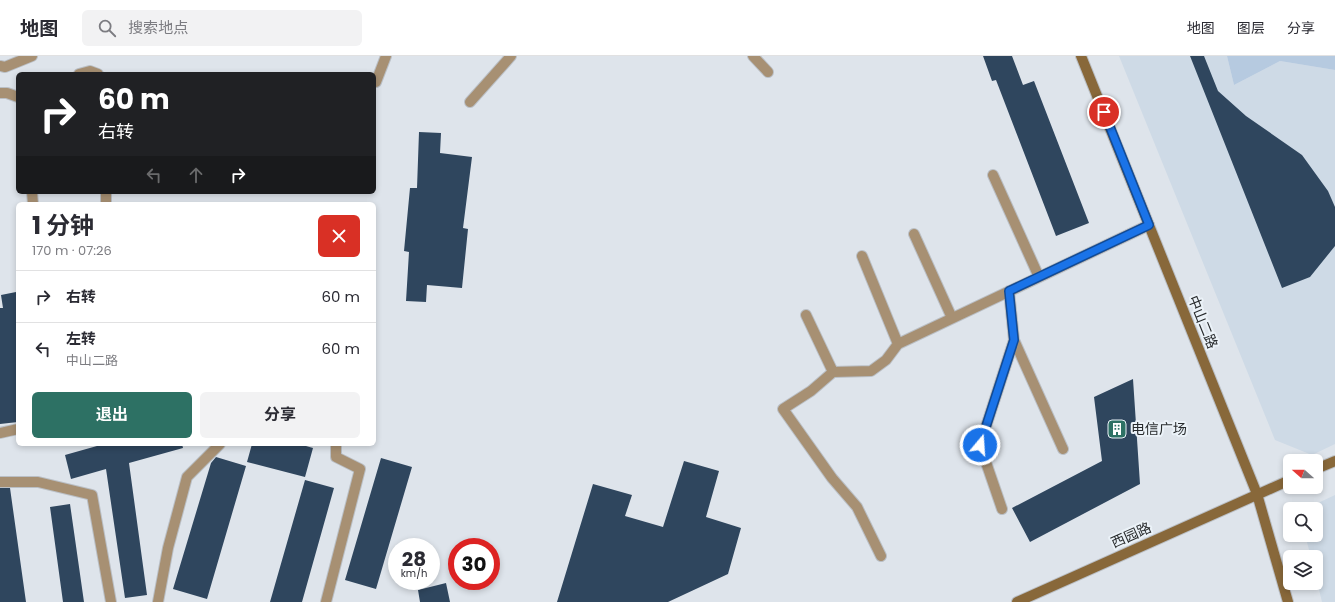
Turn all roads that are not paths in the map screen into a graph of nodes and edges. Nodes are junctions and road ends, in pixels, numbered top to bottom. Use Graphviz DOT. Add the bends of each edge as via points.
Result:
graph roads {
  1 [pos="32,56"];
  2 [pos="386,56"];
  3 [pos="511,56"];
  4 [pos="753,56"];
  5 [pos="1081,56"];
  6 [pos="0,66"];
  7 [pos="768,72"];
  8 [pos="376,82"];
  9 [pos="0,93"];
  10 [pos="16,96"];
  11 [pos="470,102"];
  12 [pos="993,175"];
  13 [pos="1149,225"];
  14 [pos="914,234"];
  15 [pos="862,256"];
  16 [pos="1039,277"];
  17 [pos="1009,291"];
  18 [pos="806,315"];
  19 [pos="952,318"];
  20 [pos="1014,340"];
  21 [pos="898,344"];
  22 [pos="832,372"];
  23 [pos="16,429"];
  24 [pos="0,433"];
  25 [pos="218,446"];
  26 [pos="336,446"];
  27 [pos="1063,449"];
  28 [pos="1335,460"];
  29 [pos="1323,466"];
  30 [pos="0,482"];
  31 [pos="1283,483"];
  32 [pos="1257,494"];
  33 [pos="1002,509"];
  34 [pos="880,556"];
  35 [pos="111,602"];
  36 [pos="158,602"];
  37 [pos="326,602"];
  38 [pos="1017,602"];
  39 [pos="1288,602"];
  1 -- 6 [label="street" via="5,67"];
  2 -- 8 [label="street"];
  3 -- 11 [label="street"];
  4 -- 7 [label="street"];
  5 -- 13 [label="main road, 中山二路"];
  9 -- 10 [label="street" via="7,92"];
  12 -- 16 [label="street"];
  13 -- 16 [label="street"];
  13 -- 32 [label="main road, 中山二路"];
  14 -- 19 [label="street"];
  15 -- 21 [label="street"];
  16 -- 17 [label="street"];
  17 -- 19 [label="street"];
  17 -- 20 [label="street"];
  18 -- 22 [label="street"];
  19 -- 21 [label="street"];
  20 -- 27 [label="street"];
  20 -- 33 [label="street" via="980,445"];
  21 -- 22 [label="street" via="886,360 871,371"];
  22 -- 34 [label="street" via="811,391 783,409 832,478 857,507"];
  23 -- 24 [label="street"];
  25 -- 36 [label="street" via="187,477 168,548"];
  26 -- 37 [label="street" via="336,457 360,469"];
  28 -- 29 [label="main road"];
  30 -- 35 [label="street" via="38,482 92,496"];
  31 -- 32 [label="main road, 西园路"];
  32 -- 38 [label="main road, 西园路"];
  32 -- 39 [label="main road, 中山二路"];
}
